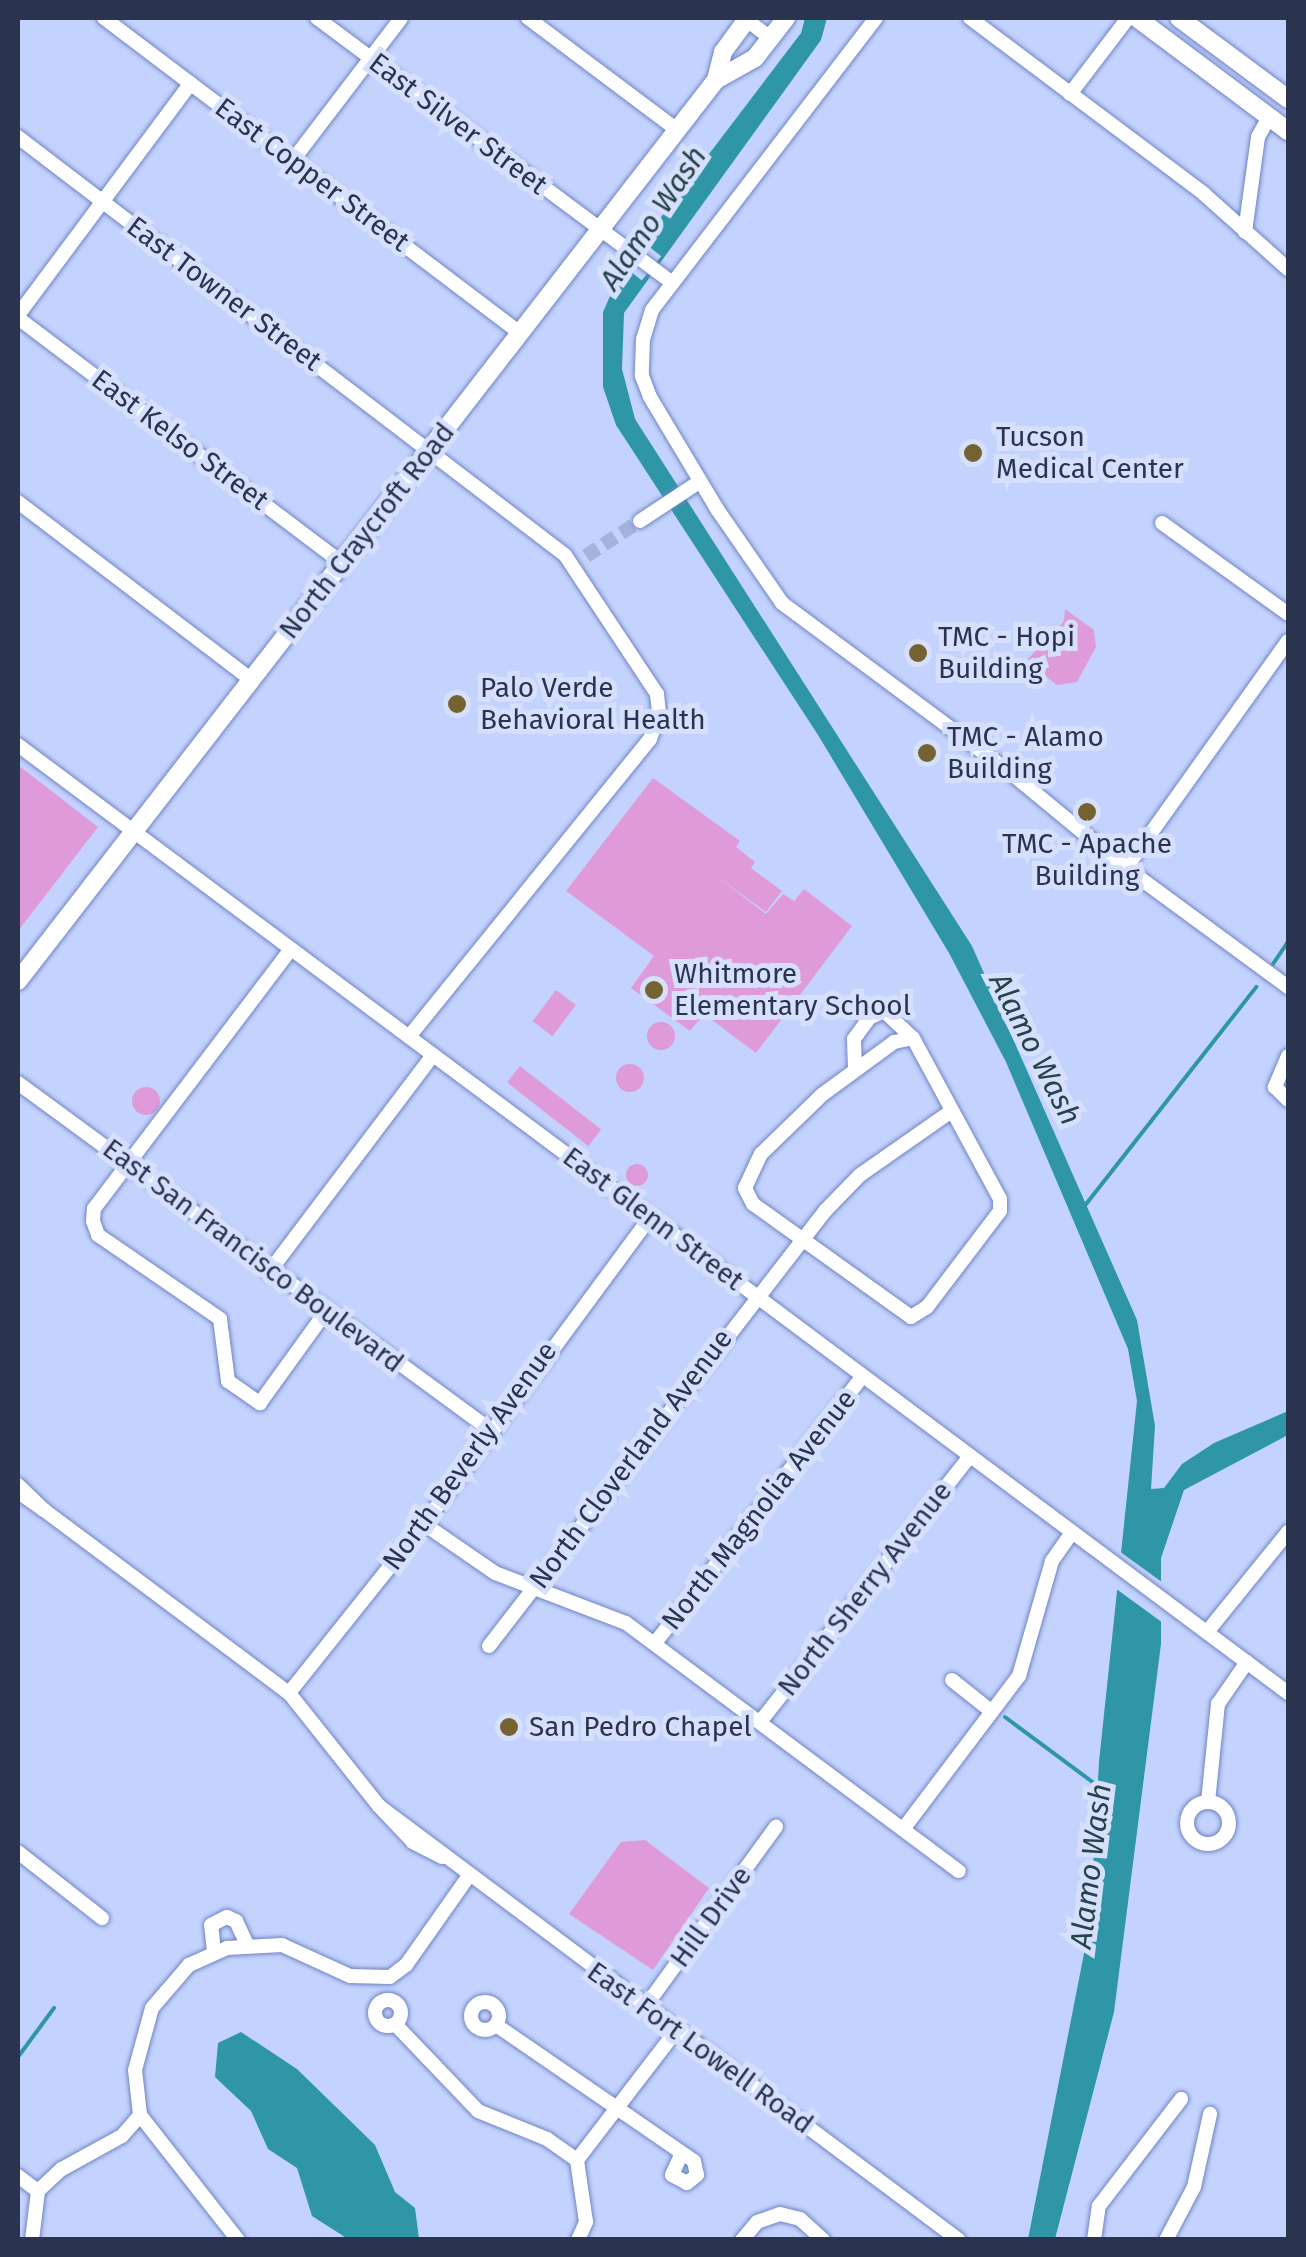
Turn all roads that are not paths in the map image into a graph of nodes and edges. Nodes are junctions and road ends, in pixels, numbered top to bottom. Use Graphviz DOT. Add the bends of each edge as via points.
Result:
graph roads {
  1 [pos="104,18"];
  2 [pos="317,18"];
  3 [pos="401,18"];
  4 [pos="528,18"];
  5 [pos="746,18"];
  6 [pos="786,18"];
  7 [pos="876,18"];
  8 [pos="970,18"];
  9 [pos="1128,18"];
  10 [pos="1136,18"];
  11 [pos="1179,18"];
  12 [pos="771,38"];
  13 [pos="370,58"];
  14 [pos="716,80"];
  15 [pos="191,83"];
  16 [pos="1070,94"];
  17 [pos="1288,100"];
  18 [pos="1279,116"];
  19 [pos="677,130"];
  20 [pos="1288,131"];
  21 [pos="18,138"];
  22 [pos="293,160"];
  23 [pos="102,202"];
  24 [pos="600,230"];
  25 [pos="1246,232"];
  26 [pos="1288,269"];
  27 [pos="672,283"];
  28 [pos="18,316"];
  29 [pos="520,333"];
  30 [pos="430,450"];
  31 [pos="694,485"];
  32 [pos="18,502"];
  33 [pos="640,521"];
  34 [pos="1162,522"];
  35 [pos="342,563"];
  36 [pos="1288,614"];
  37 [pos="1288,641"];
  38 [pos="252,680"];
  39 [pos="18,745"];
  40 [pos="134,832"];
  41 [pos="1126,868"];
  42 [pos="291,950"];
  43 [pos="18,981"];
  44 [pos="1288,984"];
  45 [pos="408,1037"];
  46 [pos="912,1038"];
  47 [pos="433,1056"];
  48 [pos="1288,1056"];
  49 [pos="855,1069"];
  50 [pos="18,1082"];
  51 [pos="1288,1100"];
  52 [pos="950,1112"];
  53 [pos="128,1163"];
  54 [pos="650,1217"];
  55 [pos="801,1240"];
  56 [pos="270,1272"];
  57 [pos="756,1296"];
  58 [pos="325,1313"];
  59 [pos="863,1376"];
  60 [pos="488,1429"];
  61 [pos="970,1456"];
  62 [pos="18,1488"];
  63 [pos="424,1524"];
  64 [pos="1072,1532"];
  65 [pos="1288,1532"];
  66 [pos="534,1585"];
  67 [pos="1207,1632"];
  68 [pos="655,1644"];
  69 [pos="490,1646"];
  70 [pos="1248,1662"];
  71 [pos="952,1680"];
  72 [pos="289,1693"];
  73 [pos="1288,1693"];
  74 [pos="991,1711"];
  75 [pos="760,1722"];
  76 [pos="1208,1802"];
  77 [pos="776,1827"];
  78 [pos="904,1828"];
  79 [pos="18,1852"];
  80 [pos="959,1870"];
  81 [pos="468,1877"];
  82 [pos="102,1918"];
  83 [pos="247,1945"];
  84 [pos="214,1952"];
  85 [pos="644,2007"];
  86 [pos="395,2024"];
  87 [pos="496,2025"];
  88 [pos="676,2031"];
  89 [pos="1181,2099"];
  90 [pos="620,2106"];
  91 [pos="1210,2114"];
  92 [pos="140,2115"];
  93 [pos="680,2156"];
  94 [pos="577,2160"];
  95 [pos="18,2176"];
  96 [pos="38,2191"];
  97 [pos="939,2234"];
  98 [pos="32,2240"];
  99 [pos="238,2240"];
  100 [pos="578,2240"];
  101 [pos="742,2240"];
  102 [pos="823,2240"];
  103 [pos="959,2240"];
  104 [pos="1094,2240"];
  105 [pos="1166,2240"];
  1 -- 15 [label="street, East Copper Street"];
  2 -- 13 [label="street, East Silver Street"];
  3 -- 13 [label="street"];
  4 -- 19 [label="street"];
  5 -- 12 [label="street"];
  5 -- 14 [label="main road, North Craycroft Road" via="722,52"];
  6 -- 12 [label="main road, North Craycroft Road"];
  7 -- 27 [label="street"];
  8 -- 16 [label="street"];
  9 -- 16 [label="street"];
  10 -- 18 [label="main road"];
  11 -- 17 [label="main road"];
  12 -- 14 [label="main road, North Craycroft Road" via="755,58"];
  13 -- 22 [label="street"];
  13 -- 24 [label="street, East Silver Street"];
  14 -- 19 [label="main road, North Craycroft Road"];
  15 -- 22 [label="street, East Copper Street"];
  15 -- 23 [label="street"];
  16 -- 25 [label="street"];
  18 -- 20 [label="main road"];
  18 -- 25 [label="street" via="1259,133"];
  19 -- 24 [label="main road, North Craycroft Road"];
  21 -- 23 [label="street, East Towner Street"];
  22 -- 29 [label="street, East Copper Street"];
  23 -- 28 [label="street"];
  23 -- 30 [label="street, East Towner Street"];
  24 -- 27 [label="street, East Silver Street"];
  24 -- 29 [label="main road, North Craycroft Road"];
  25 -- 26 [label="street"];
  27 -- 31 [label="street" via="648,324 642,376"];
  28 -- 35 [label="street, East Kelso Street"];
  29 -- 30 [label="main road, North Craycroft Road"];
  30 -- 35 [label="main road, North Craycroft Road"];
  30 -- 45 [label="street, East Towner Street" via="579,560 658,694 660,714 625,771"];
  31 -- 33 [label="street"];
  31 -- 41 [label="street" via="782,604 1011,773"];
  32 -- 38 [label="street"];
  34 -- 36 [label="street"];
  35 -- 38 [label="main road, North Craycroft Road"];
  37 -- 41 [label="street"];
  38 -- 40 [label="main road, North Craycroft Road"];
  39 -- 40 [label="street, East Glenn Street"];
  40 -- 42 [label="street, East Glenn Street"];
  40 -- 43 [label="main road, North Craycroft Road"];
  41 -- 44 [label="street"];
  42 -- 45 [label="street, East Glenn Street"];
  42 -- 53 [label="street"];
  45 -- 47 [label="street, East Glenn Street"];
  46 -- 49 [label="street"];
  46 -- 49 [label="street" via="884,1010 869,1018 854,1039"];
  46 -- 52 [label="street"];
  47 -- 54 [label="street, East Glenn Street"];
  47 -- 56 [label="street"];
  48 -- 51 [label="street" via="1275,1086"];
  49 -- 55 [label="street" via="761,1154 745,1188 753,1204"];
  50 -- 53 [label="street, East San Francisco Boulevard"];
  52 -- 55 [label="street, North Cloverland Avenue" via="860,1175"];
  52 -- 55 [label="street" via="1000,1198 1000,1210 927,1307 911,1317"];
  53 -- 56 [label="street, East San Francisco Boulevard"];
  53 -- 58 [label="street" via="94,1209 98,1235 220,1320 228,1380 260,1403"];
  54 -- 57 [label="street, East Glenn Street"];
  54 -- 60 [label="street, North Beverly Avenue"];
  55 -- 57 [label="street, North Cloverland Avenue"];
  56 -- 58 [label="street, East San Francisco Boulevard"];
  57 -- 59 [label="street, East Glenn Street"];
  57 -- 66 [label="street, North Cloverland Avenue"];
  58 -- 60 [label="street, East San Francisco Boulevard"];
  59 -- 61 [label="street, East Glenn Street"];
  59 -- 68 [label="street, North Magnolia Avenue"];
  60 -- 63 [label="street, North Beverly Avenue"];
  61 -- 64 [label="street, East Glenn Street"];
  61 -- 75 [label="street, North Sherry Avenue"];
  62 -- 72 [label="street, East Fort Lowell Road"];
  63 -- 66 [label="street" via="496,1572"];
  63 -- 72 [label="street, North Beverly Avenue"];
  64 -- 67 [label="street, East Glenn Street"];
  64 -- 74 [label="street" via="1052,1561 1019,1676"];
  65 -- 67 [label="street"];
  66 -- 68 [label="street" via="626,1624"];
  66 -- 69 [label="street, North Cloverland Avenue"];
  67 -- 70 [label="street, East Glenn Street"];
  68 -- 75 [label="street"];
  70 -- 73 [label="street, East Glenn Street"];
  70 -- 76 [label="street" via="1218,1704"];
  71 -- 74 [label="street"];
  72 -- 81 [label="street, East Fort Lowell Road" via="378,1806"];
  74 -- 78 [label="street"];
  75 -- 78 [label="street"];
  77 -- 85 [label="street, Hill Drive"];
  78 -- 80 [label="street"];
  79 -- 82 [label="street"];
  81 -- 83 [label="street" via="406,1966 390,1977 350,1976 282,1944"];
  81 -- 85 [label="street, East Fort Lowell Road"];
  83 -- 84 [label="street"];
  83 -- 84 [label="street" via="227,1917 210,1926"];
  84 -- 92 [label="street" via="189,1965 152,2008 135,2070"];
  85 -- 88 [label="street, East Fort Lowell Road"];
  86 -- 94 [label="street" via="478,2112 547,2139"];
  87 -- 90 [label="street"];
  88 -- 90 [label="street"];
  88 -- 97 [label="street, East Fort Lowell Road"];
  89 -- 104 [label="street" via="1162,2112 1098,2206"];
  90 -- 93 [label="street"];
  90 -- 94 [label="street"];
  91 -- 105 [label="street" via="1194,2187"];
  92 -- 96 [label="street" via="122,2136 62,2169"];
  92 -- 99 [label="street"];
  94 -- 100 [label="street" via="586,2222"];
  95 -- 96 [label="street"];
  96 -- 98 [label="street"];
  97 -- 103 [label="street, East Fort Lowell Road"];
  101 -- 102 [label="street" via="756,2222 780,2214 800,2219"];
}
